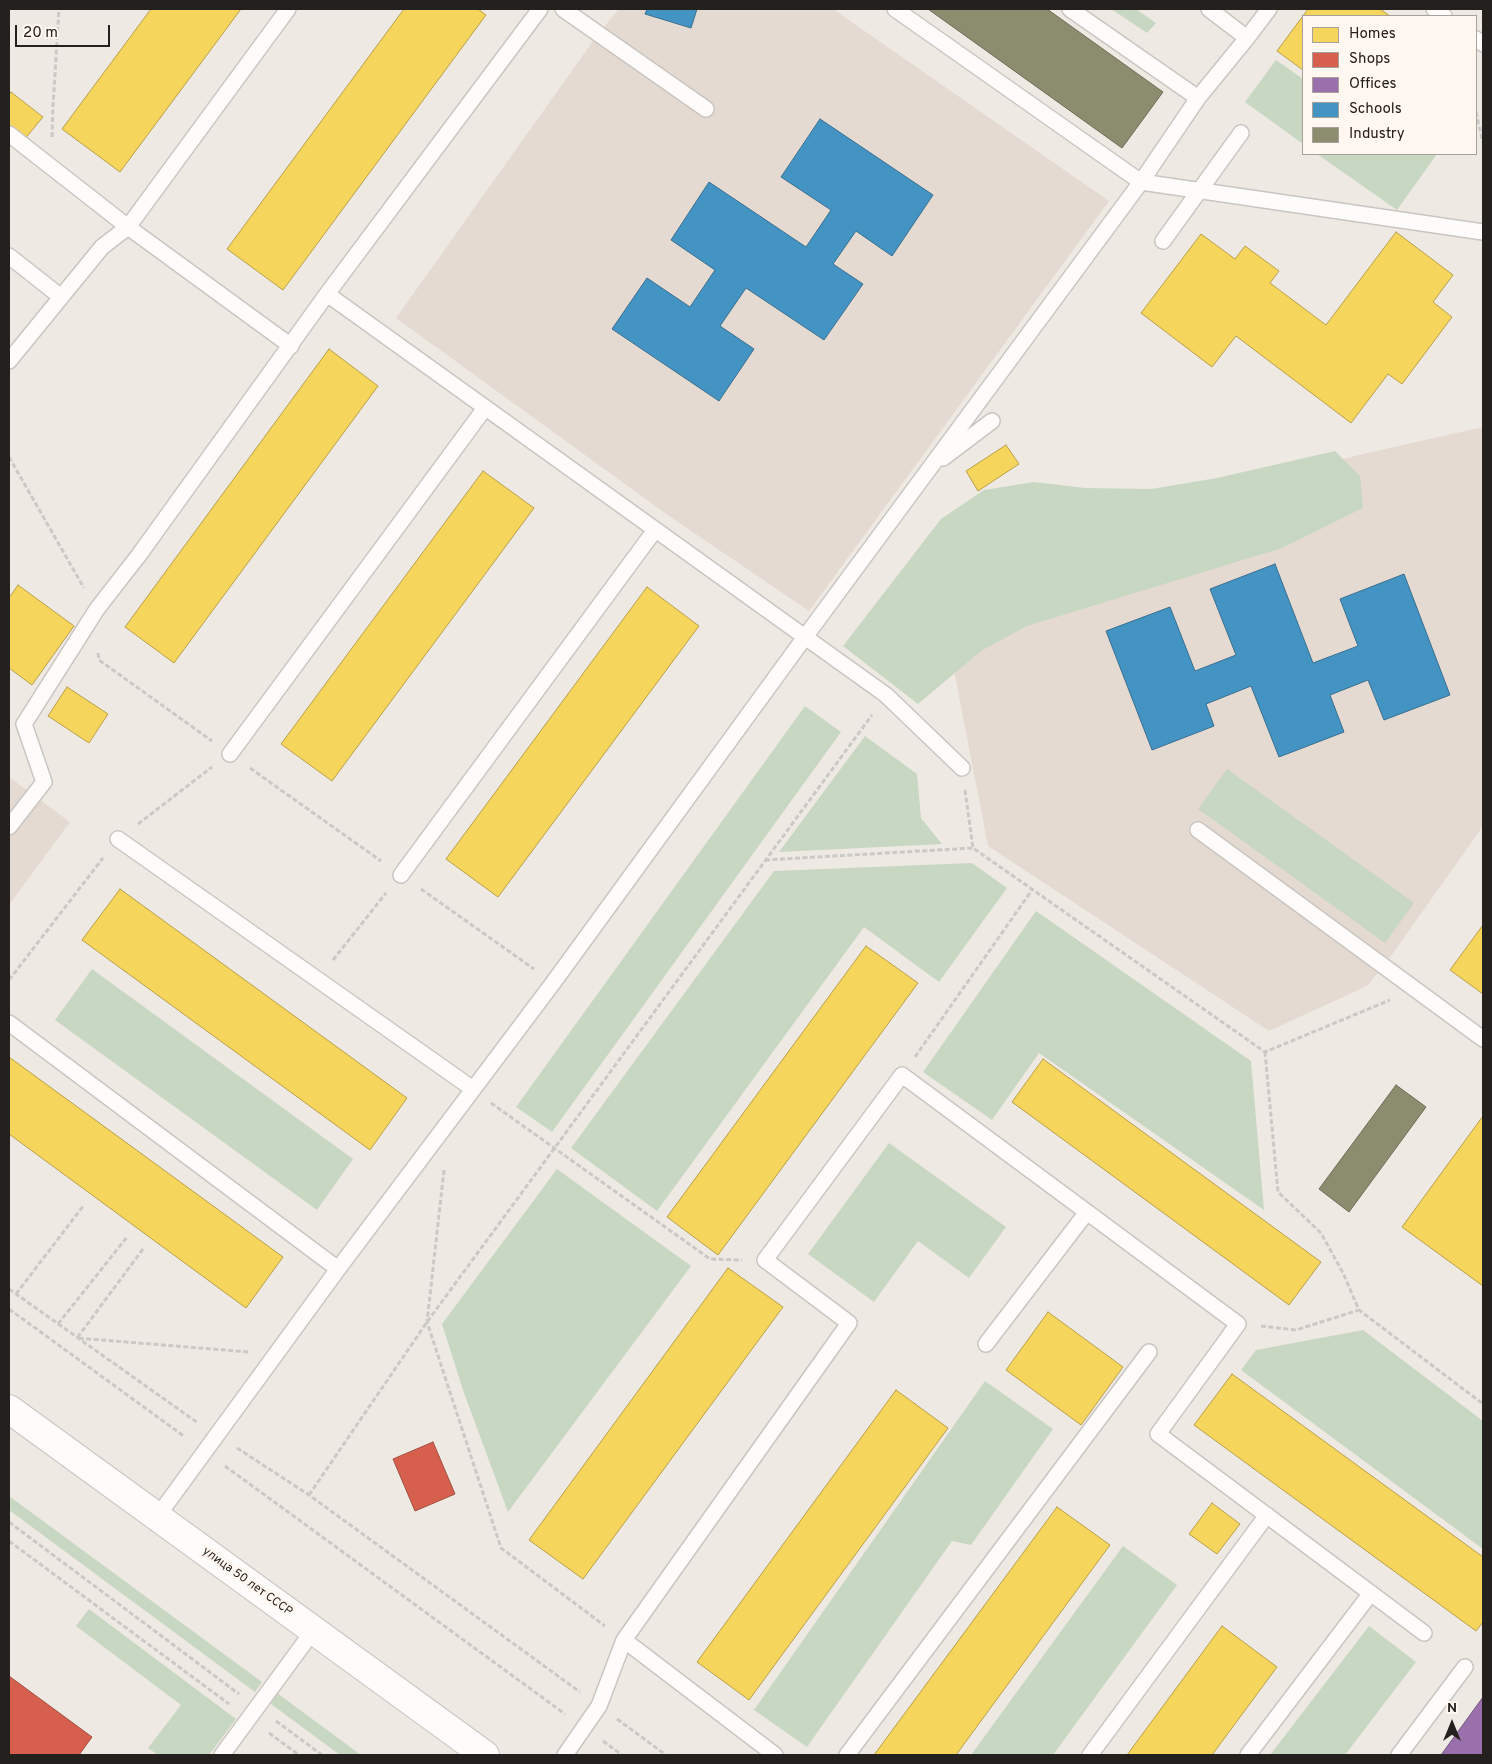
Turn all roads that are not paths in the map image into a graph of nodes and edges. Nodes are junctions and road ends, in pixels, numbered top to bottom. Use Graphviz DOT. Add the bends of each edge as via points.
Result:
graph roads {
  1 [pos="288,9"];
  2 [pos="540,9"];
  3 [pos="563,9"];
  4 [pos="895,9"];
  5 [pos="1070,9"];
  6 [pos="1209,9"];
  7 [pos="1269,9"];
  8 [pos="1247,38"];
  9 [pos="1198,98"];
  10 [pos="706,109"];
  11 [pos="1241,132"];
  12 [pos="9,134"];
  13 [pos="1141,182"];
  14 [pos="1200,190"];
  15 [pos="128,227"];
  16 [pos="1483,232"];
  17 [pos="1163,241"];
  18 [pos="9,256"];
  19 [pos="327,294"];
  20 [pos="61,296"];
  21 [pos="291,346"];
  22 [pos="9,361"];
  23 [pos="485,408"];
  24 [pos="992,421"];
  25 [pos="931,466"];
  26 [pos="655,530"];
  27 [pos="805,637"];
  28 [pos="230,754"];
  29 [pos="962,768"];
  30 [pos="9,827"];
  31 [pos="1198,830"];
  32 [pos="118,839"];
  33 [pos="401,875"];
  34 [pos="9,1023"];
  35 [pos="1483,1039"];
  36 [pos="473,1090"];
  37 [pos="1087,1212"];
  38 [pos="338,1269"];
  39 [pos="986,1344"];
  40 [pos="1149,1352"];
  41 [pos="9,1409"];
  42 [pos="1267,1515"];
  43 [pos="157,1517"];
  44 [pos="1371,1592"];
  45 [pos="313,1631"];
  46 [pos="1424,1633"];
  47 [pos="624,1640"];
  48 [pos="1465,1667"];
  49 [pos="222,1755"];
  50 [pos="485,1755"];
  51 [pos="565,1755"];
  52 [pos="775,1755"];
  53 [pos="847,1755"];
  54 [pos="1090,1755"];
  55 [pos="1248,1755"];
  56 [pos="1399,1755"];
  1 -- 15 [label="lane"];
  2 -- 19 [label="lane"];
  3 -- 10 [label="lane"];
  4 -- 13 [label="lane"];
  5 -- 9 [label="lane"];
  6 -- 8 [label="lane"];
  7 -- 8 [label="lane"];
  8 -- 9 [label="lane"];
  9 -- 13 [label="lane"];
  11 -- 14 [label="lane"];
  12 -- 15 [label="lane"];
  13 -- 14 [label="lane"];
  13 -- 25 [label="lane"];
  14 -- 16 [label="lane"];
  14 -- 17 [label="lane"];
  15 -- 20 [label="lane" via="102,247"];
  15 -- 21 [label="lane"];
  18 -- 20 [label="lane"];
  19 -- 21 [label="lane"];
  19 -- 23 [label="lane"];
  20 -- 22 [label="lane"];
  21 -- 30 [label="lane" via="97,609 24,724 44,782"];
  23 -- 26 [label="lane"];
  23 -- 28 [label="lane"];
  24 -- 25 [label="lane"];
  25 -- 27 [label="lane"];
  26 -- 27 [label="lane"];
  26 -- 33 [label="lane"];
  27 -- 29 [label="lane" via="886,695"];
  27 -- 36 [label="lane"];
  31 -- 35 [label="lane"];
  32 -- 36 [label="lane"];
  34 -- 38 [label="lane"];
  36 -- 38 [label="lane"];
  37 -- 39 [label="lane"];
  37 -- 42 [label="lane" via="1238,1324 1158,1434"];
  37 -- 47 [label="lane" via="902,1075 765,1260 849,1323"];
  38 -- 43 [label="lane"];
  40 -- 53 [label="lane"];
  41 -- 43 [label="main road, улица 50 лет СССР"];
  42 -- 44 [label="lane"];
  42 -- 54 [label="lane"];
  43 -- 45 [label="main road, улица 50 лет СССР"];
  44 -- 46 [label="lane"];
  44 -- 55 [label="lane"];
  45 -- 49 [label="lane"];
  45 -- 50 [label="main road, улица 50 лет СССР"];
  47 -- 51 [label="lane" via="599,1706"];
  47 -- 52 [label="lane"];
  48 -- 56 [label="lane"];
}
